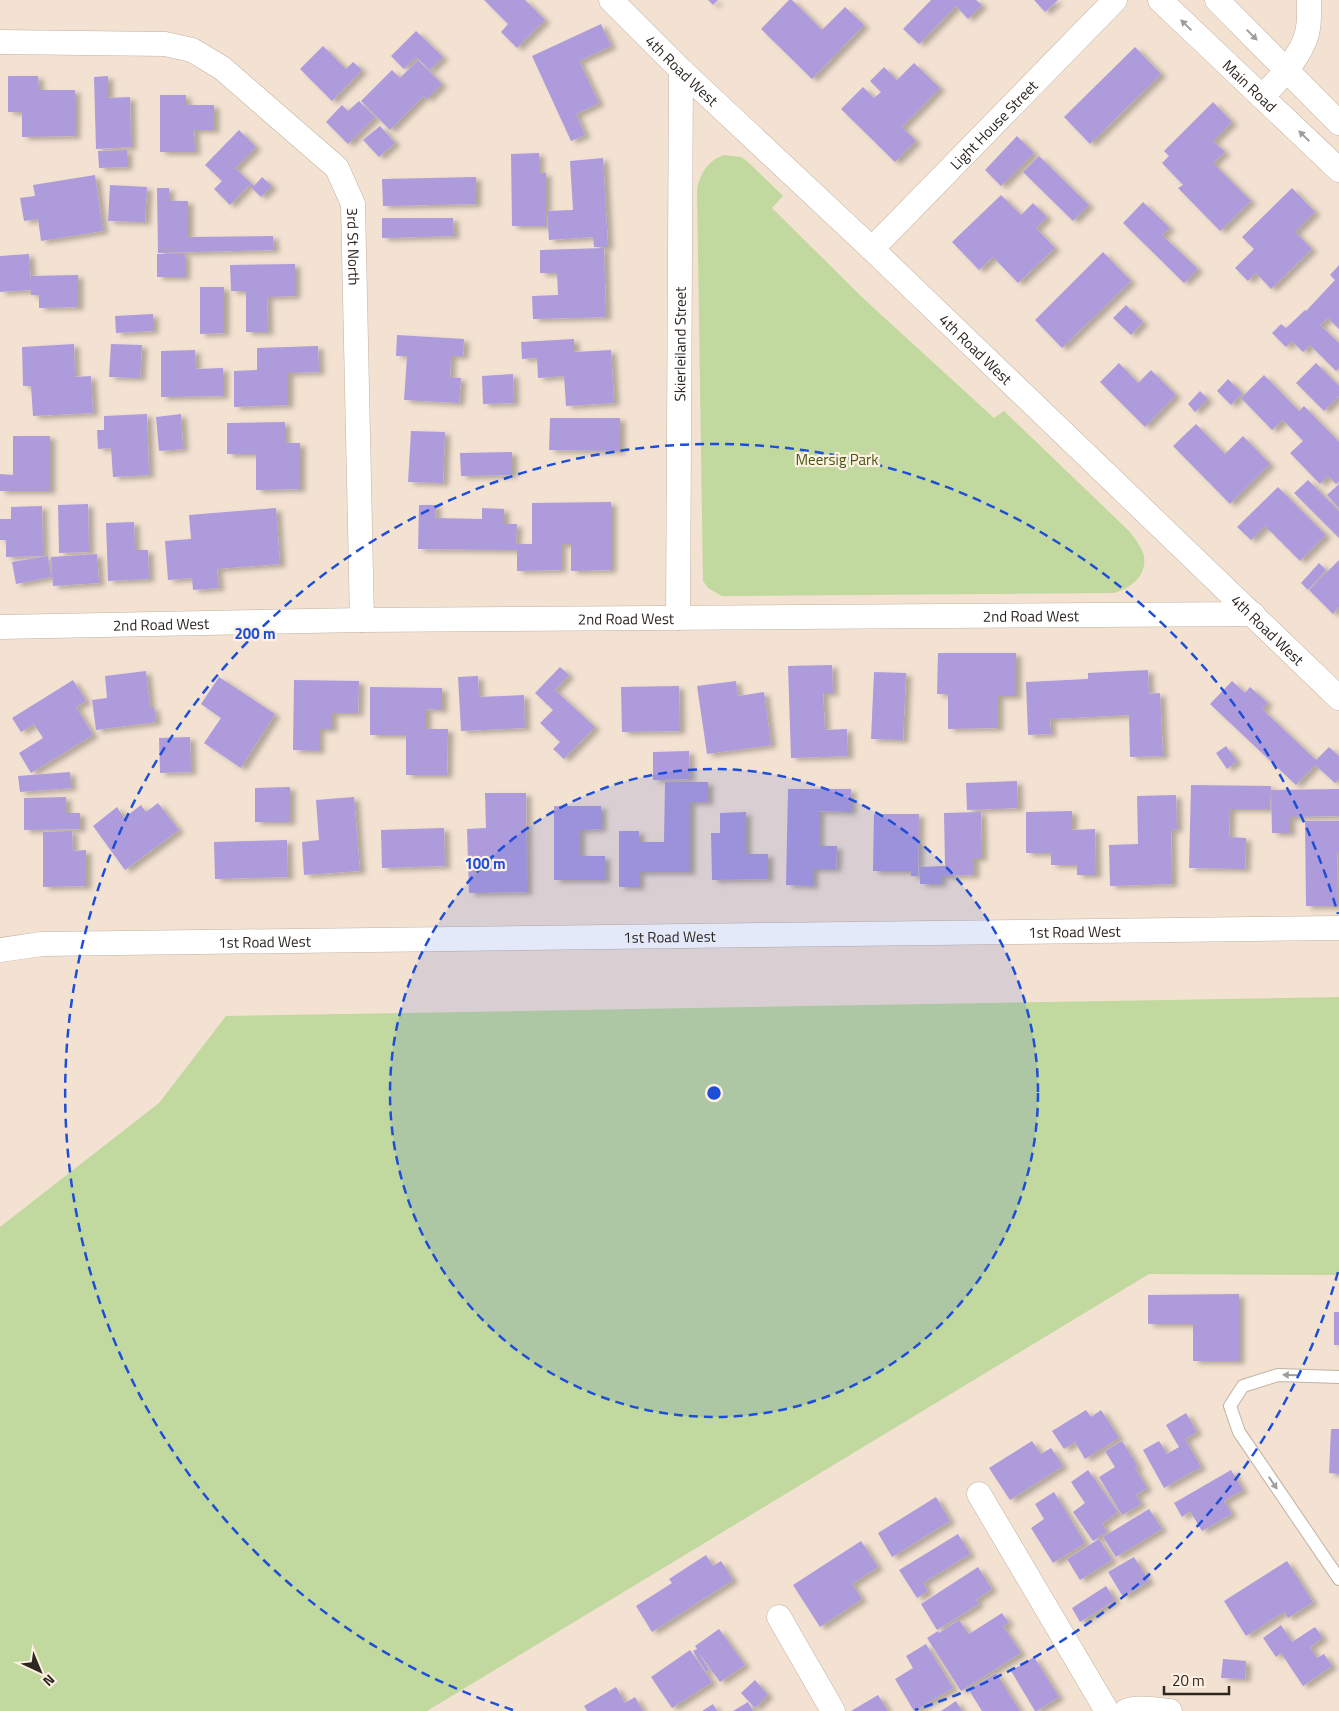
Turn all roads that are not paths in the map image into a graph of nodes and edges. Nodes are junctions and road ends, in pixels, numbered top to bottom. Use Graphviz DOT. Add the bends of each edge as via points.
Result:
graph roads {
  1 [pos="611,0"];
  2 [pos="1115,0"];
  3 [pos="1160,0"];
  4 [pos="1218,0"];
  5 [pos="1310,0"];
  6 [pos="0,42"];
  7 [pos="681,70"];
  8 [pos="1287,70"];
  9 [pos="1262,97"];
  10 [pos="1339,123"];
  11 [pos="1339,170"];
  12 [pos="872,249"];
  13 [pos="1253,614"];
  14 [pos="678,618"];
  15 [pos="362,620"];
  16 [pos="0,627"];
  17 [pos="1339,698"];
  18 [pos="1339,928"];
  19 [pos="0,950"];
  20 [pos="1339,1377"];
  21 [pos="979,1494"];
  22 [pos="1339,1579"];
  23 [pos="779,1617"];
  24 [pos="833,1711"];
  25 [pos="1107,1711"];
  26 [pos="1126,1711"];
  27 [pos="1170,1711"];
  1 -- 7 [label="street, 4th Road West"];
  2 -- 12 [label="street, Light House Street"];
  9 -- 3 [label="street, Main Road, one-way"];
  4 -- 8 [label="street, one-way"];
  5 -- 8 [label="street" via="1304,42"];
  6 -- 15 [label="street, 3rd St North" via="166,44 192,50 222,68 337,168 353,204"];
  7 -- 12 [label="street, 4th Road West"];
  7 -- 14 [label="street, Skierleiland Street"];
  8 -- 9 [label="street"];
  8 -- 10 [label="street"];
  11 -- 9 [label="street, Main Road, one-way"];
  12 -- 13 [label="street, 4th Road West"];
  13 -- 14 [label="street, 2nd Road West"];
  13 -- 17 [label="street, 4th Road West"];
  14 -- 15 [label="street, 2nd Road West"];
  15 -- 16 [label="street, 2nd Road West"];
  18 -- 19 [label="street, 1st Road West" via="42,944"];
  20 -- 22 [label="lane, one-way" via="1278,1374 1243,1386 1230,1406 1238,1432"];
  21 -- 25 [label="street"];
  23 -- 24 [label="street"];
  26 -- 27 [label="street"];
}
